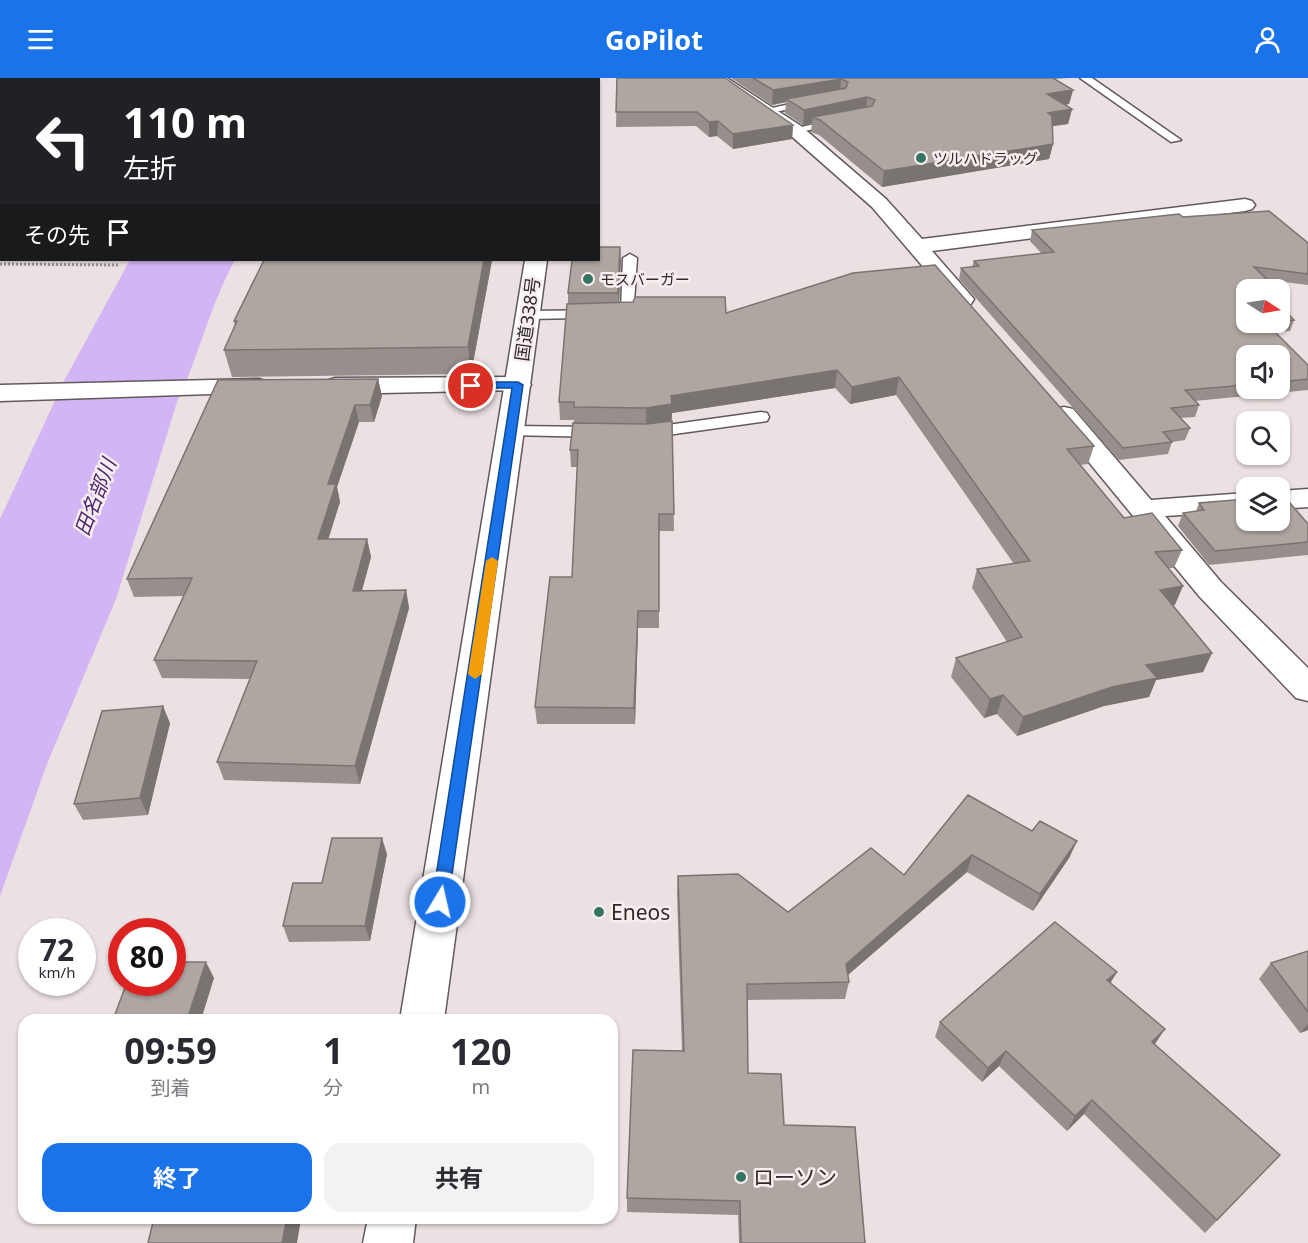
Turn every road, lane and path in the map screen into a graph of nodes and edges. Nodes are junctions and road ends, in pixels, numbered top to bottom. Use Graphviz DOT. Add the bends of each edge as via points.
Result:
graph roads {
  1 [pos="716,78"];
  2 [pos="1085,78"];
  3 [pos="829,99"];
  4 [pos="765,111"];
  5 [pos="856,118"];
  6 [pos="795,130"];
  7 [pos="1174,140"];
  8 [pos="1245,205"];
  9 [pos="918,246"];
  10 [pos="630,258"];
  11 [pos="536,261"];
  12 [pos="0,264"];
  13 [pos="118,265"];
  14 [pos="528,315"];
  15 [pos="978,315"];
  16 [pos="518,385"];
  17 [pos="314,386"];
  18 [pos="278,387"];
  19 [pos="0,393"];
  20 [pos="1053,403"];
  21 [pos="761,417"];
  22 [pos="512,431"];
  23 [pos="1308,498"];
  24 [pos="1290,499"];
  25 [pos="1236,503"];
  26 [pos="1145,509"];
  27 [pos="1308,689"];
  28 [pos="423,1014"];
  29 [pos="391,1224"];
  30 [pos="388,1243"];
  1 -- 4 [label="main road"];
  2 -- 7 [label="lane"];
  3 -- 4 [label="lane"];
  4 -- 6 [label="main road"];
  5 -- 6 [label="lane"];
  6 -- 9 [label="main road" via="879,202"];
  8 -- 9 [label="main road"];
  9 -- 15 [label="main road"];
  10 -- 14 [label="lane" via="628,314"];
  11 -- 14 [label="main road, 国道338号"];
  12 -- 13 [label="path"];
  14 -- 16 [label="main road, 国道338号"];
  16 -- 17 [label="main road"];
  16 -- 22 [label="main road, 国道338号"];
  18 -- 19 [label="main road"];
  20 -- 26 [label="main road"];
  21 -- 22 [label="lane" via="646,433"];
  22 -- 28 [label="main road, 国道338号"];
  23 -- 24 [label="main road"];
  25 -- 26 [label="main road"];
  26 -- 27 [label="main road" via="1210,589"];
  29 -- 30 [label="main road"];
}
